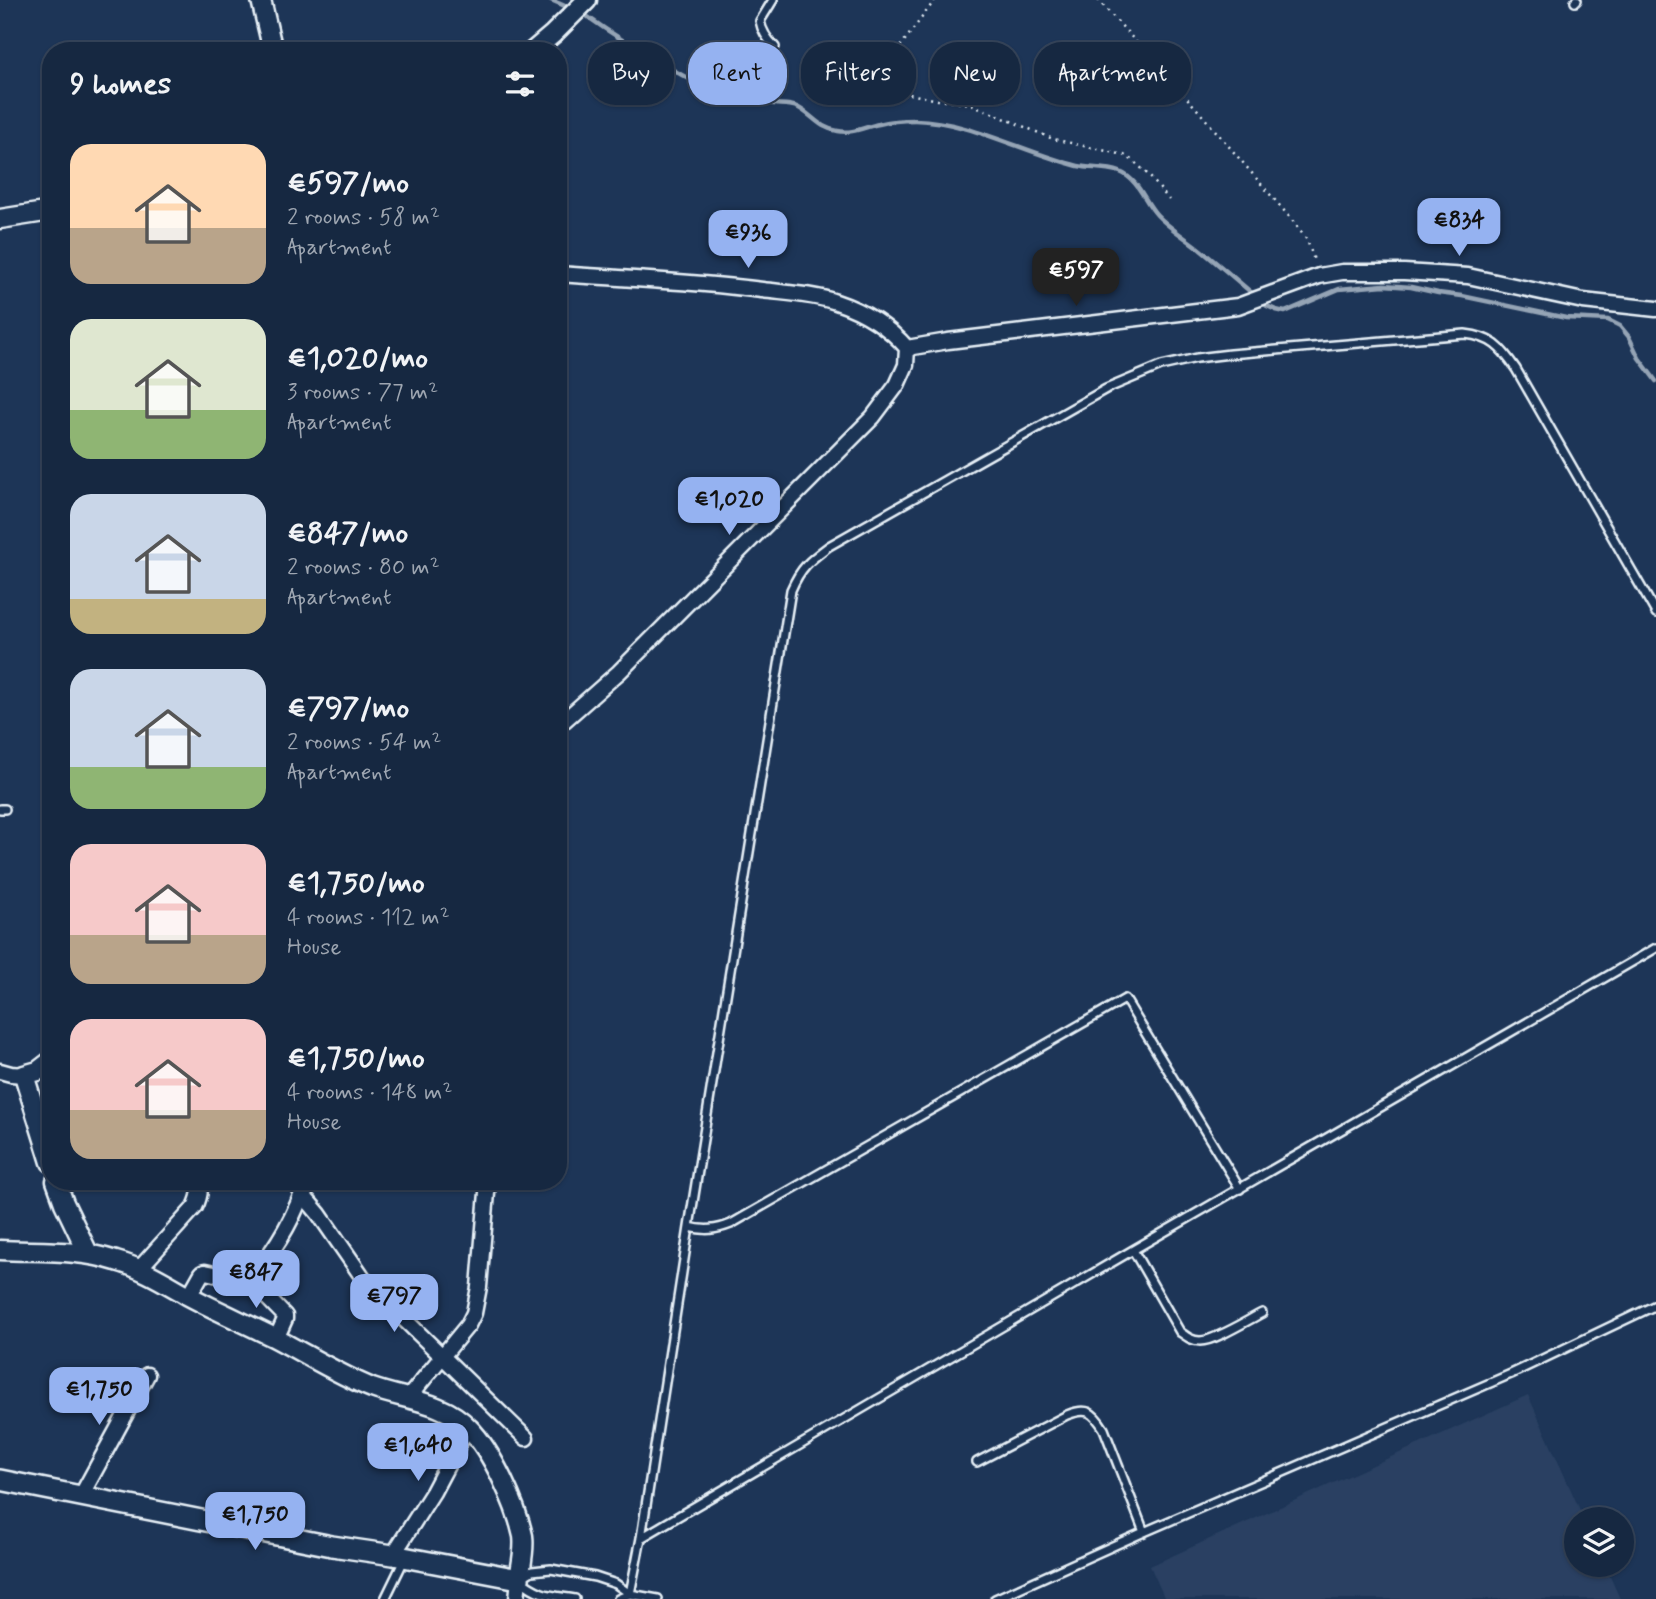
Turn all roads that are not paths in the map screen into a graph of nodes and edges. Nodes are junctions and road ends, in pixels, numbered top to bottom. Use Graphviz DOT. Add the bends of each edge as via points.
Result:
graph roads {
  1 [pos="261,0"];
  2 [pos="587,0"];
  3 [pos="773,0"];
  4 [pos="270,42"];
  5 [pos="544,42"];
  6 [pos="770,42"];
  7 [pos="42,212"];
  8 [pos="0,219"];
  9 [pos="567,275"];
  10 [pos="1656,309"];
  11 [pos="907,348"];
  12 [pos="1656,613"];
  13 [pos="567,718"];
  14 [pos="1656,948"];
  15 [pos="42,1069"];
  16 [pos="0,1070"];
  17 [pos="24,1076"];
  18 [pos="42,1133"];
  19 [pos="1240,1189"];
  20 [pos="59,1190"];
  21 [pos="200,1190"];
  22 [pos="303,1190"];
  23 [pos="306,1190"];
  24 [pos="487,1190"];
  25 [pos="689,1227"];
  26 [pos="0,1250"];
  27 [pos="1133,1250"];
  28 [pos="88,1254"];
  29 [pos="139,1269"];
  30 [pos="250,1280"];
  31 [pos="189,1296"];
  32 [pos="1656,1305"];
  33 [pos="1262,1313"];
  34 [pos="276,1339"];
  35 [pos="441,1356"];
  36 [pos="146,1375"];
  37 [pos="408,1398"];
  38 [pos="468,1426"];
  39 [pos="526,1438"];
  40 [pos="977,1462"];
  41 [pos="0,1480"];
  42 [pos="81,1496"];
  43 [pos="1144,1532"];
  44 [pos="641,1538"];
  45 [pos="399,1557"];
  46 [pos="519,1578"];
  47 [pos="630,1594"];
  48 [pos="385,1599"];
  49 [pos="517,1599"];
  50 [pos="575,1599"];
  51 [pos="618,1599"];
  52 [pos="658,1599"];
  53 [pos="995,1599"];
  1 -- 4 [label="street"];
  2 -- 5 [label="street"];
  3 -- 6 [label="lane" via="760,21"];
  7 -- 8 [label="street"];
  9 -- 11 [label="street" via="728,285 834,301 877,322"];
  10 -- 11 [label="street" via="1583,301 1468,276 1342,272 1220,309"];
  11 -- 13 [label="street" via="897,385 873,417 619,672"];
  12 -- 25 [label="lane" via="1516,369 1494,343 1465,334 1230,354 1161,366 1106,389 829,546 810,560 791,590"];
  14 -- 19 [label="lane"];
  15 -- 17 [label="street"];
  16 -- 17 [label="street"];
  17 -- 18 [label="street"];
  19 -- 25 [label="lane" via="1125,999 731,1224 716,1230"];
  19 -- 27 [label="lane"];
  20 -- 28 [label="street"];
  21 -- 29 [label="street" via="195,1207"];
  22 -- 30 [label="street" via="278,1245"];
  23 -- 35 [label="street" via="366,1282"];
  24 -- 35 [label="street" via="474,1313"];
  25 -- 44 [label="lane"];
  26 -- 28 [label="street"];
  27 -- 33 [label="lane" via="1180,1332 1189,1339 1212,1339"];
  27 -- 44 [label="lane"];
  28 -- 29 [label="street"];
  29 -- 31 [label="street"];
  30 -- 31 [label="street" via="205,1272"];
  30 -- 34 [label="street" via="285,1316"];
  31 -- 34 [label="street"];
  32 -- 43 [label="lane" via="1511,1374"];
  34 -- 37 [label="street" via="373,1388"];
  35 -- 37 [label="street"];
  35 -- 39 [label="street"];
  36 -- 42 [label="street"];
  37 -- 38 [label="street" via="437,1407"];
  38 -- 45 [label="street"];
  38 -- 46 [label="street" via="500,1475 518,1520 523,1537"];
  40 -- 43 [label="lane" via="1067,1415 1087,1410 1104,1429"];
  41 -- 42 [label="main road"];
  42 -- 45 [label="main road"];
  43 -- 53 [label="lane"];
  44 -- 47 [label="lane"];
  45 -- 46 [label="main road"];
  45 -- 48 [label="lane"];
  46 -- 47 [label="lane" via="551,1569 595,1577"];
  46 -- 49 [label="street"];
  46 -- 50 [label="lane" via="532,1590"];
  47 -- 51 [label="lane"];
  47 -- 52 [label="lane"];
}
